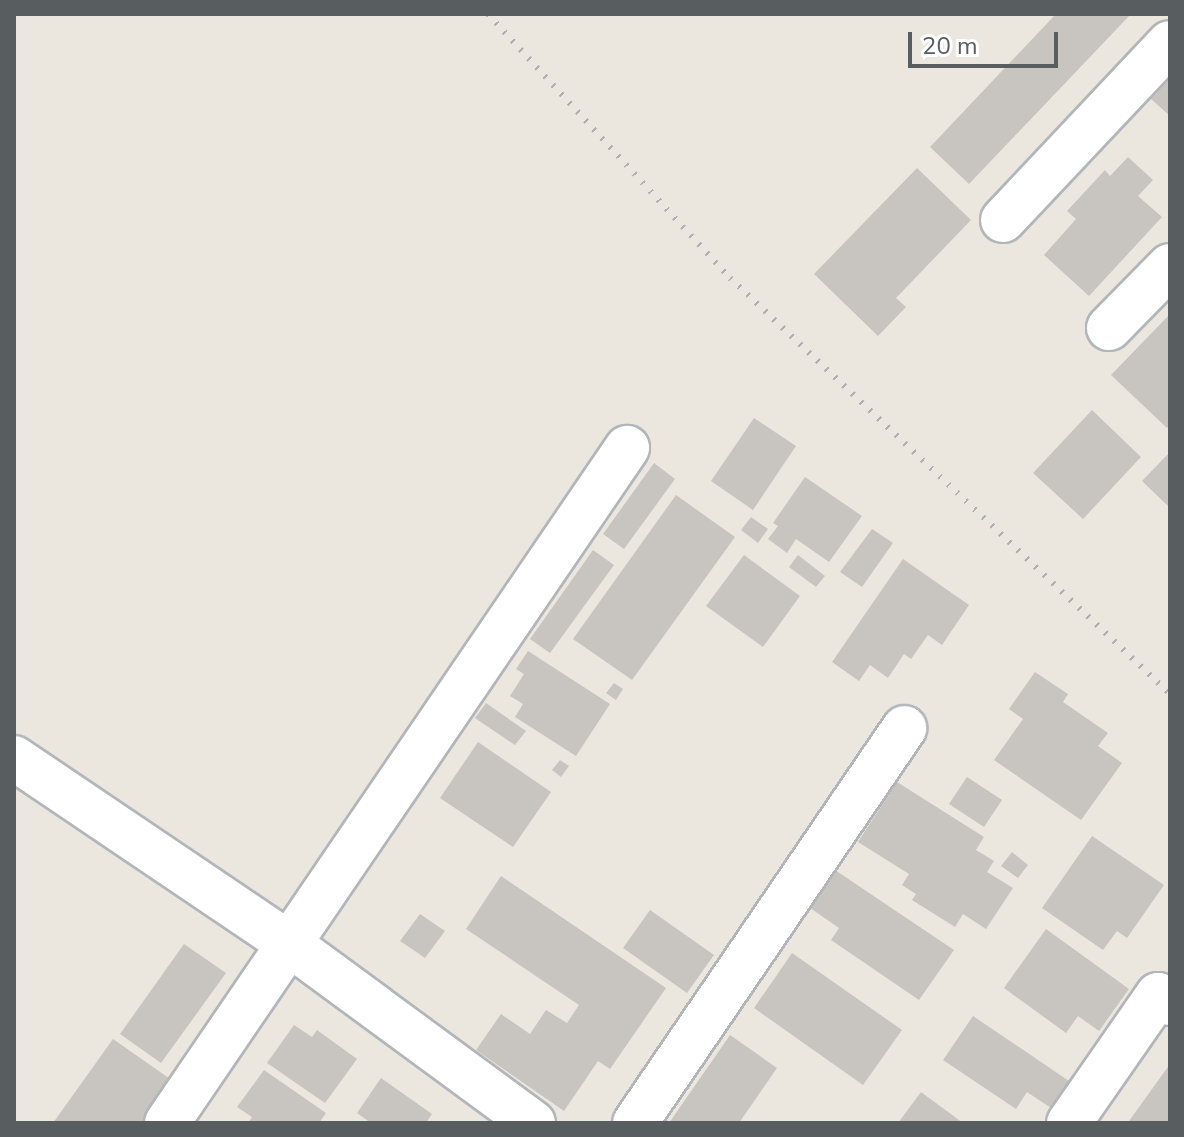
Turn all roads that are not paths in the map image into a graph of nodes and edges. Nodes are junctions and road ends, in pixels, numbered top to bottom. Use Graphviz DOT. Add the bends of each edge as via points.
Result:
graph roads {
  1 [pos="1170,43"];
  2 [pos="1003,220"];
  3 [pos="1170,266"];
  4 [pos="1109,328"];
  5 [pos="627,448"];
  6 [pos="904,728"];
  7 [pos="14,758"];
  8 [pos="288,943"];
  9 [pos="1170,1003"];
  10 [pos="167,1123"];
  11 [pos="533,1123"];
  12 [pos="635,1123"];
  13 [pos="1069,1123"];
  1 -- 2 [label="street"];
  3 -- 4 [label="street"];
  5 -- 8 [label="street"];
  6 -- 12 [label="street"];
  7 -- 8 [label="street"];
  8 -- 10 [label="street"];
  8 -- 11 [label="street"];
  9 -- 13 [label="street" via="1158,995"];
}
